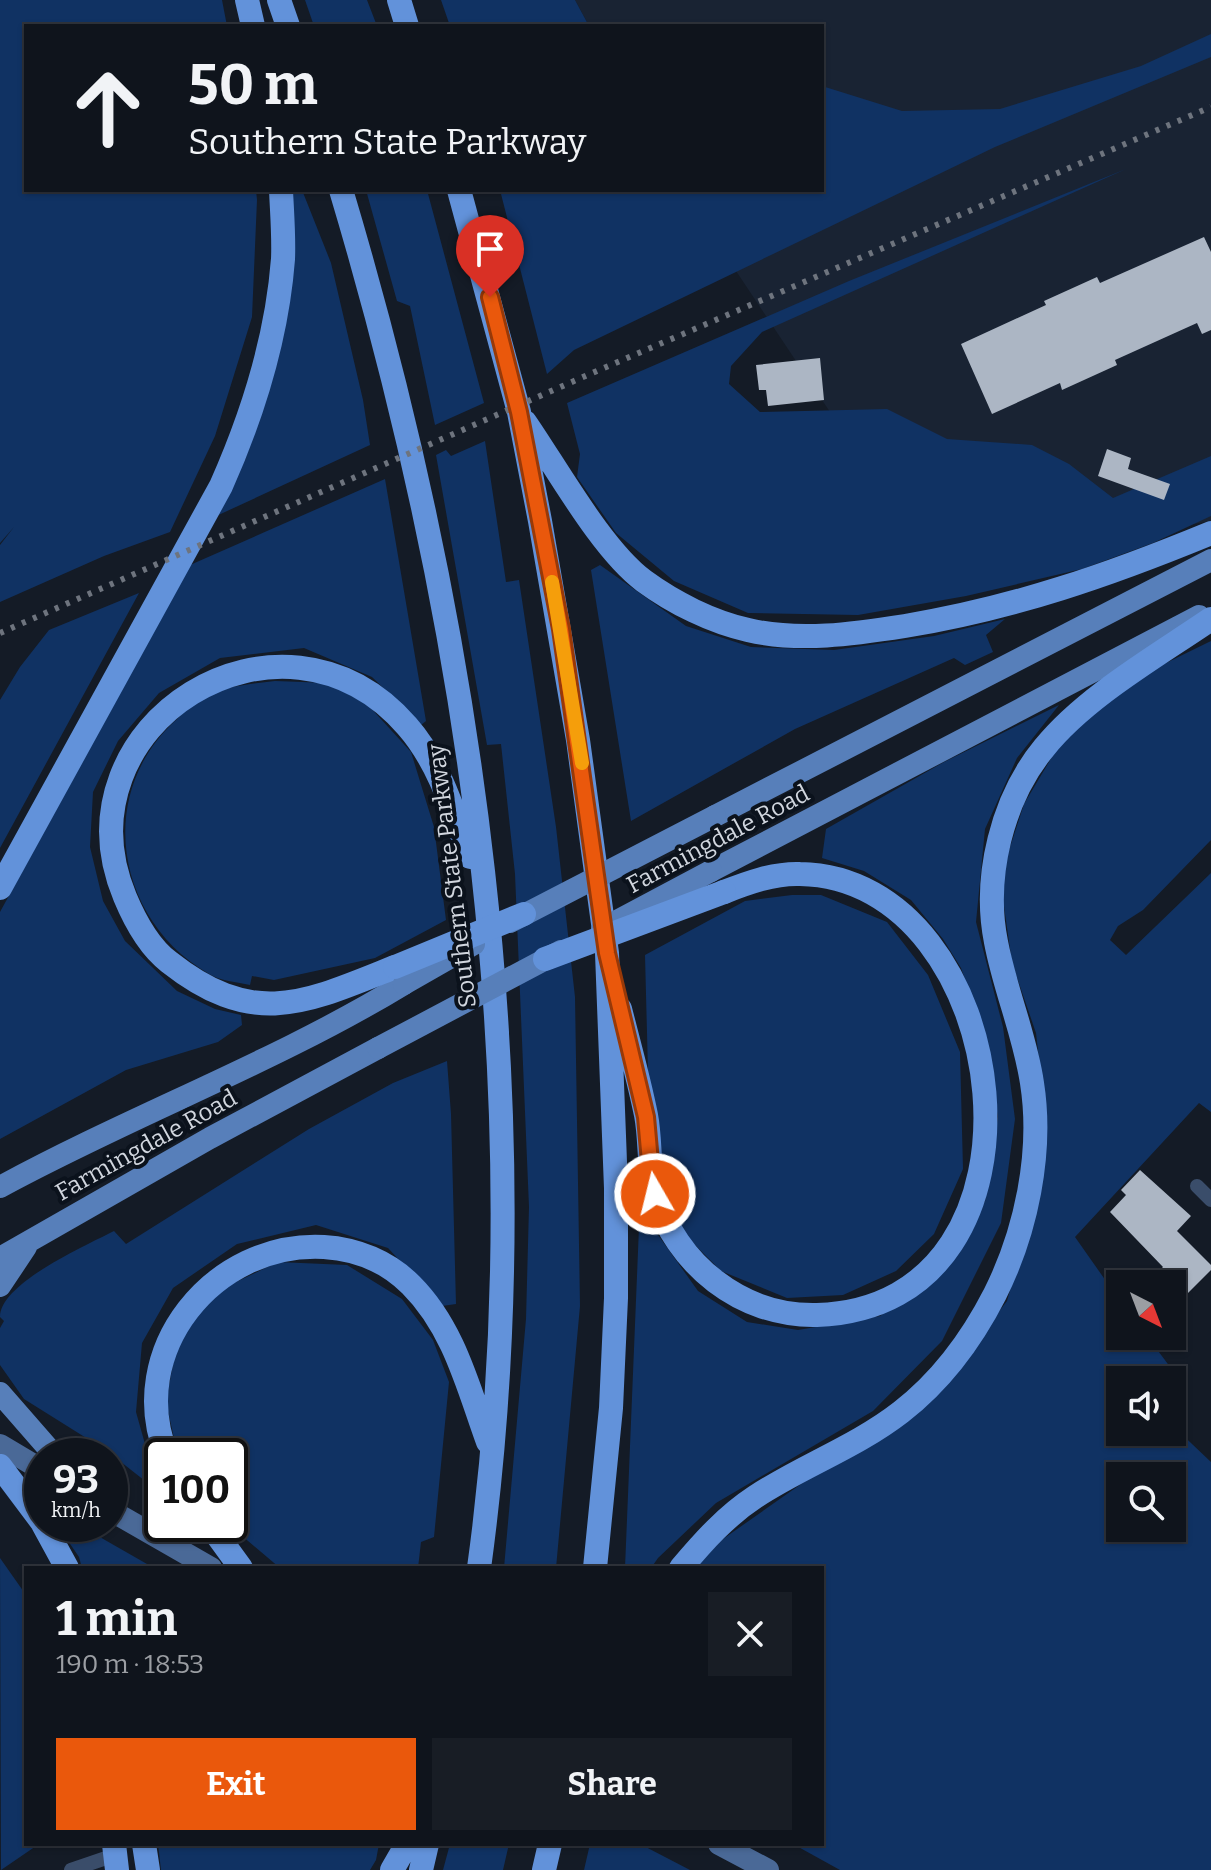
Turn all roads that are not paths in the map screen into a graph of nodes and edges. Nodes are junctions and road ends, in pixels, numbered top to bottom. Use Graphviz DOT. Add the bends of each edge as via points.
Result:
graph roads {
  1 [pos="247,0"];
  2 [pos="279,0"];
  3 [pos="399,0"];
  4 [pos="253,24"];
  5 [pos="287,24"];
  6 [pos="406,24"];
  7 [pos="281,192"];
  8 [pos="342,192"];
  9 [pos="460,192"];
  10 [pos="519,412"];
  11 [pos="1211,533"];
  12 [pos="1211,560"];
  13 [pos="1211,610"];
  14 [pos="1211,619"];
  15 [pos="717,882"];
  16 [pos="0,888"];
  17 [pos="485,896"];
  18 [pos="524,914"];
  19 [pos="607,953"];
  20 [pos="545,959"];
  21 [pos="400,975"];
  22 [pos="1197,1186"];
  23 [pos="0,1187"];
  24 [pos="1211,1200"];
  25 [pos="30,1241"];
  26 [pos="0,1258"];
  27 [pos="0,1286"];
  28 [pos="0,1393"];
  29 [pos="39,1438"];
  30 [pos="161,1438"];
  31 [pos="0,1445"];
  32 [pos="492,1453"];
  33 [pos="24,1459"];
  34 [pos="0,1466"];
  35 [pos="24,1498"];
  36 [pos="128,1520"];
  37 [pos="53,1542"];
  38 [pos="222,1542"];
  39 [pos="66,1566"];
  40 [pos="208,1566"];
  41 [pos="240,1566"];
  42 [pos="479,1566"];
  43 [pos="595,1566"];
  44 [pos="683,1566"];
  45 [pos="144,1846"];
  46 [pos="406,1846"];
  47 [pos="427,1846"];
  48 [pos="723,1846"];
  49 [pos="116,1856"];
  50 [pos="71,1870"];
  51 [pos="148,1870"];
  52 [pos="392,1870"];
  53 [pos="421,1870"];
  54 [pos="768,1870"];
  1 -- 4 [label="highway"];
  2 -- 5 [label="highway"];
  3 -- 6 [label="highway"];
  7 -- 16 [label="highway" via="283,257 273,330 236,452"];
  8 -- 17 [label="highway, Southern State Parkway" via="382,336 432,556"];
  9 -- 10 [label="highway"];
  10 -- 11 [label="highway" via="629,568 686,606 761,632 840,634 978,612 1087,582"];
  10 -- 19 [label="highway" via="561,629"];
  12 -- 18 [label="main road, Farmingdale Road, bridge"];
  13 -- 15 [label="main road, Farmingdale Road"];
  14 -- 44 [label="highway" via="1080,710 1061,729 1026,777 999,840 992,892 996,941 1025,1048 1036,1119 1022,1226 995,1295 926,1391 843,1450 753,1499"];
  15 -- 19 [label="highway" via="800,874 836,879 879,896 927,939 952,978 984,1089 984,1151 966,1219 942,1257 915,1281 885,1299 847,1311 784,1313 727,1290 696,1265 671,1233 655,1194 646,1117"];
  15 -- 20 [label="highway, bridge"];
  17 -- 21 [label="highway" via="446,793 422,747 393,710 357,684 311,669 261,666 214,680 171,707 131,757 113,821 111,845 120,886 149,942 199,983 259,1003 324,996"];
  17 -- 32 [label="highway, Southern State Parkway" via="503,1129"];
  18 -- 21 [label="highway, bridge"];
  19 -- 43 [label="highway" via="616,1298"];
  20 -- 25 [label="main road, Farmingdale Road, bridge"];
  21 -- 23 [label="main road, Farmingdale Road" via="237,1071"];
  22 -- 24 [label="lane"];
  25 -- 26 [label="main road, Farmingdale Road"];
  25 -- 27 [label="main road"];
  28 -- 29 [label="main road"];
  30 -- 32 [label="highway" via="158,1383 180,1323 204,1291 237,1265 298,1247 359,1253 412,1286 454,1347"];
  31 -- 33 [label="main road"];
  32 -- 42 [label="highway, Southern State Parkway"];
  34 -- 35 [label="highway"];
  36 -- 40 [label="main road"];
  37 -- 39 [label="highway"];
  38 -- 41 [label="highway"];
  45 -- 51 [label="highway"];
  46 -- 52 [label="highway"];
  47 -- 53 [label="highway"];
  48 -- 54 [label="main road"];
  49 -- 50 [label="lane"];
}
